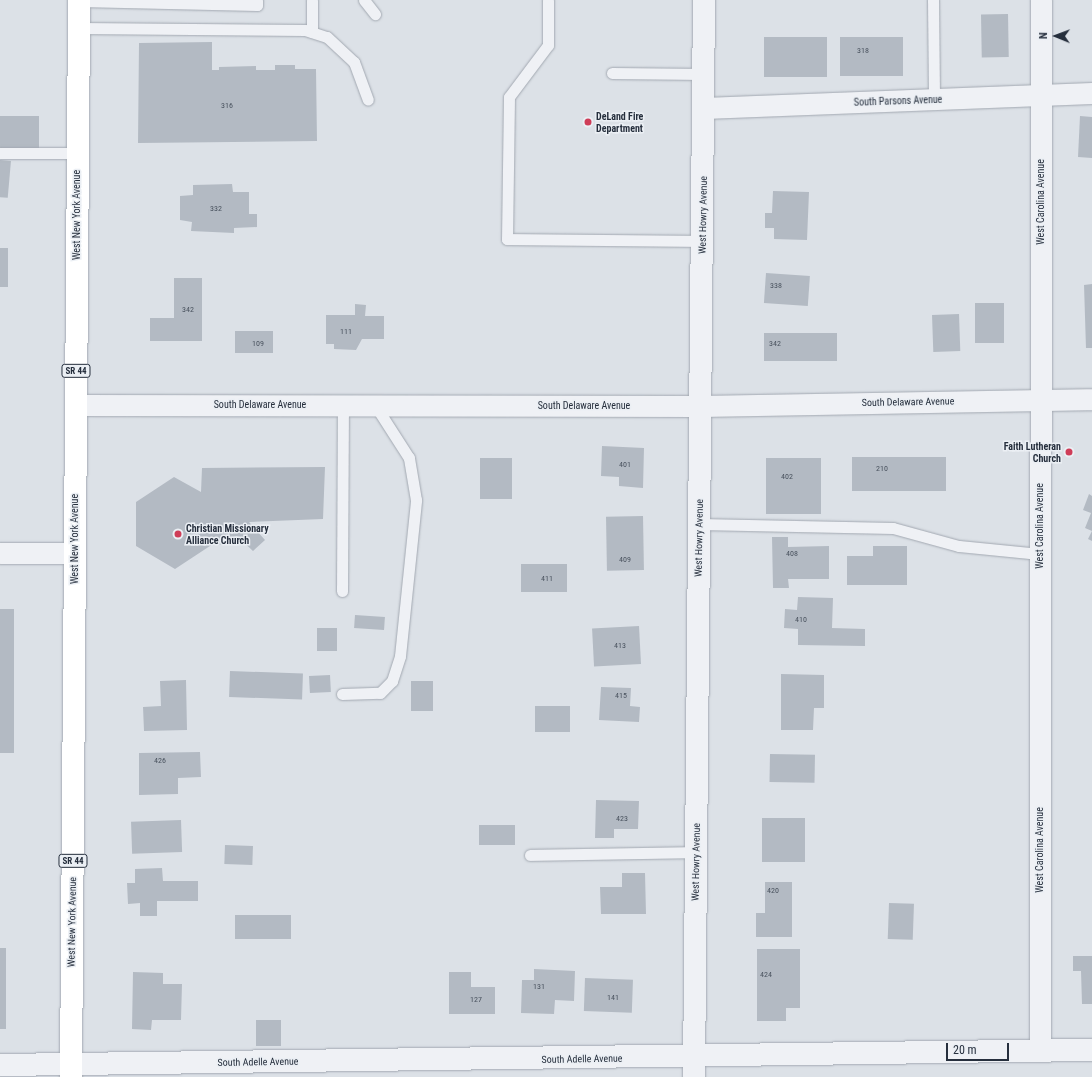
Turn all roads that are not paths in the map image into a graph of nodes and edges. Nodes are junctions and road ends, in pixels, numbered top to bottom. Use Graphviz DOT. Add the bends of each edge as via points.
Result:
graph roads {
  1 [pos="79,0"];
  2 [pos="257,0"];
  3 [pos="312,0"];
  4 [pos="364,0"];
  5 [pos="548,0"];
  6 [pos="704,0"];
  7 [pos="933,0"];
  8 [pos="1041,0"];
  9 [pos="375,14"];
  10 [pos="79,28"];
  11 [pos="312,32"];
  12 [pos="612,73"];
  13 [pos="704,74"];
  14 [pos="1092,93"];
  15 [pos="1041,95"];
  16 [pos="934,99"];
  17 [pos="368,100"];
  18 [pos="704,108"];
  19 [pos="78,153"];
  20 [pos="0,154"];
  21 [pos="702,241"];
  22 [pos="1092,399"];
  23 [pos="1041,400"];
  24 [pos="76,405"];
  25 [pos="343,405"];
  26 [pos="375,405"];
  27 [pos="700,406"];
  28 [pos="700,524"];
  29 [pos="0,553"];
  30 [pos="75,553"];
  31 [pos="1040,554"];
  32 [pos="342,591"];
  33 [pos="342,694"];
  34 [pos="696,852"];
  35 [pos="530,855"];
  36 [pos="1092,1050"];
  37 [pos="1040,1051"];
  38 [pos="0,1065"];
  39 [pos="694,1067"];
  40 [pos="71,1071"];
  1 -- 2 [label="lane" via="257,5"];
  1 -- 10 [label="main road, West New York Avenue / SR 44"];
  3 -- 11 [label="lane"];
  4 -- 9 [label="lane"];
  5 -- 21 [label="lane" via="548,45 509,97 507,239"];
  6 -- 13 [label="street, West Howry Avenue"];
  7 -- 16 [label="lane"];
  8 -- 15 [label="street, West Carolina Avenue"];
  10 -- 11 [label="lane"];
  10 -- 19 [label="main road, West New York Avenue / SR 44"];
  11 -- 17 [label="lane" via="340,47 354,62"];
  12 -- 13 [label="lane"];
  13 -- 18 [label="street, West Howry Avenue"];
  14 -- 15 [label="street, South Parsons Avenue"];
  15 -- 16 [label="street, South Parsons Avenue"];
  15 -- 23 [label="street, West Carolina Avenue"];
  16 -- 18 [label="street, South Parsons Avenue"];
  18 -- 21 [label="street, West Howry Avenue"];
  19 -- 20 [label="lane"];
  19 -- 24 [label="main road, West New York Avenue / SR 44"];
  21 -- 27 [label="street, West Howry Avenue"];
  22 -- 23 [label="street, South Delaware Avenue"];
  23 -- 27 [label="street, South Delaware Avenue"];
  23 -- 31 [label="street, West Carolina Avenue"];
  24 -- 25 [label="street, South Delaware Avenue"];
  24 -- 30 [label="main road, West New York Avenue / SR 44"];
  25 -- 26 [label="street, South Delaware Avenue"];
  25 -- 32 [label="lane"];
  26 -- 27 [label="street, South Delaware Avenue"];
  26 -- 33 [label="lane" via="410,458 416,500 400,656 392,681 380,693"];
  27 -- 28 [label="street, West Howry Avenue"];
  28 -- 31 [label="lane" via="892,528 959,546"];
  28 -- 34 [label="street, West Howry Avenue"];
  29 -- 30 [label="street"];
  30 -- 40 [label="main road, West New York Avenue / SR 44"];
  31 -- 37 [label="street, West Carolina Avenue"];
  34 -- 35 [label="lane"];
  34 -- 39 [label="street, West Howry Avenue"];
  36 -- 37 [label="street, South Adelle Avenue"];
  37 -- 39 [label="street, South Adelle Avenue"];
  38 -- 40 [label="street, South Adelle Avenue"];
  39 -- 40 [label="street, South Adelle Avenue"];
}
